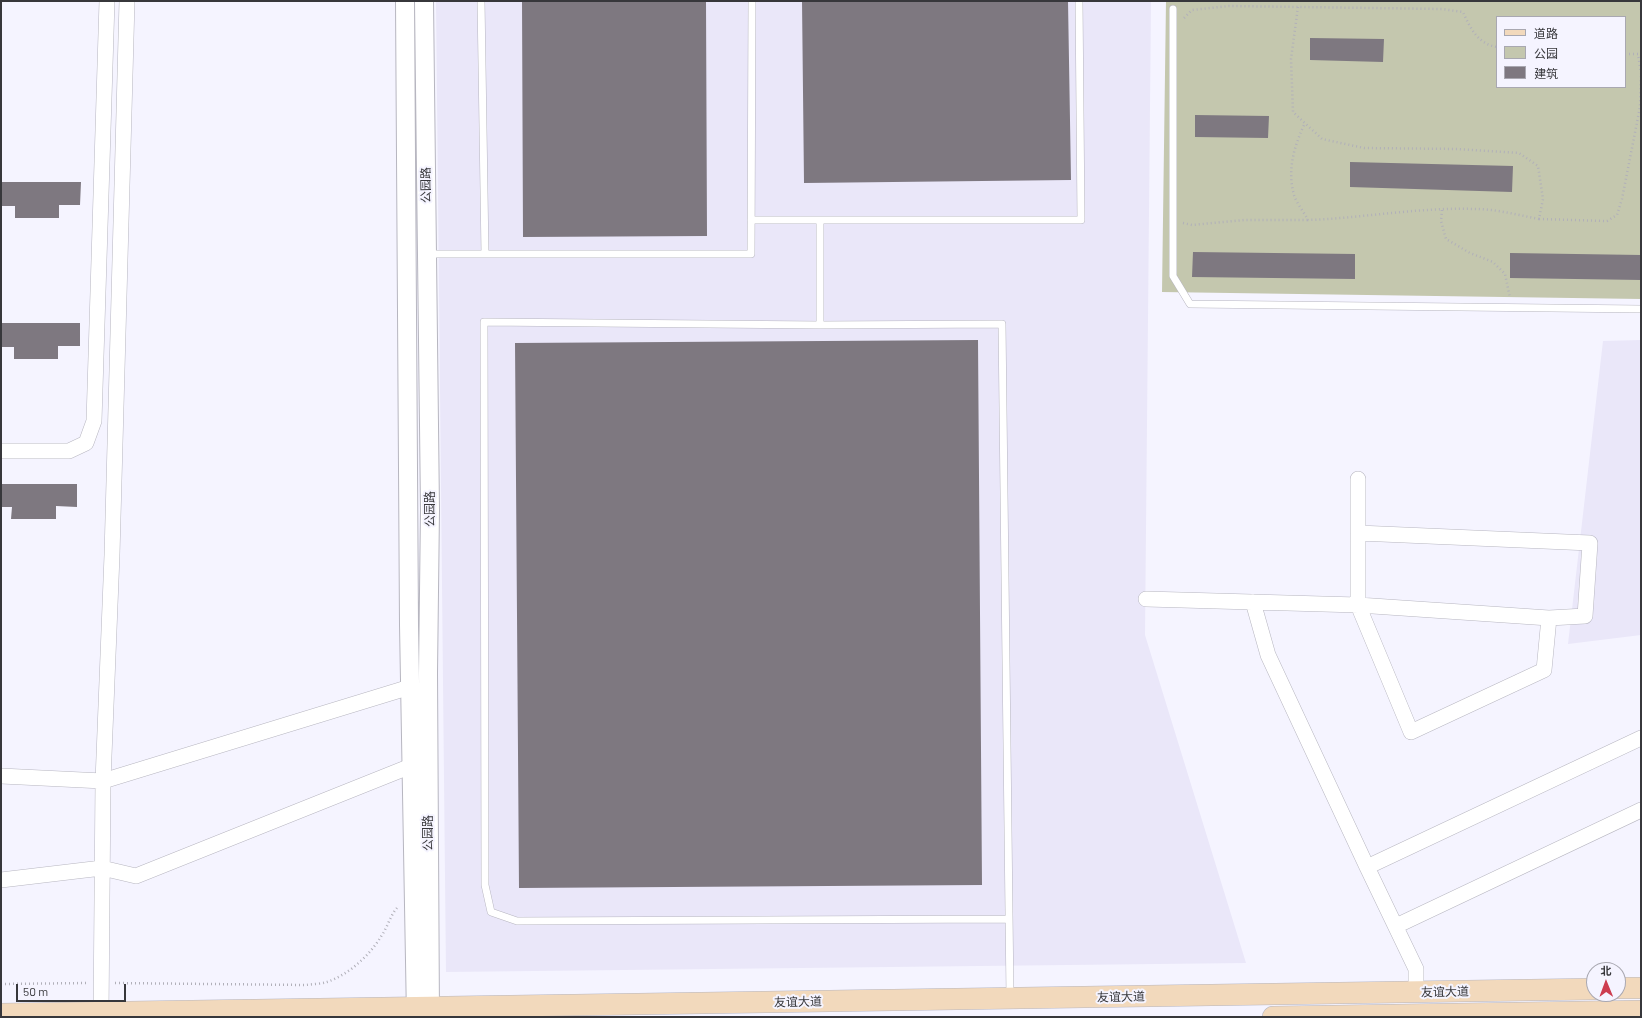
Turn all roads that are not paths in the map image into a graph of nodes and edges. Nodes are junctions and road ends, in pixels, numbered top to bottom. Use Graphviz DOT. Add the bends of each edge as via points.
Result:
graph roads {
  1 [pos="107,1"];
  2 [pos="127,1"];
  3 [pos="405,1"];
  4 [pos="424,1"];
  5 [pos="481,1"];
  6 [pos="752,1"];
  7 [pos="1079,1"];
  8 [pos="1173,9"];
  9 [pos="751,220"];
  10 [pos="820,220"];
  11 [pos="428,254"];
  12 [pos="484,254"];
  13 [pos="1641,309"];
  14 [pos="820,325"];
  15 [pos="1,451"];
  16 [pos="1358,479"];
  17 [pos="1358,533"];
  18 [pos="1146,599"];
  19 [pos="1253,602"];
  20 [pos="1358,605"];
  21 [pos="1549,618"];
  22 [pos="410,687"];
  23 [pos="1641,738"];
  24 [pos="411,766"];
  25 [pos="1,776"];
  26 [pos="103,781"];
  27 [pos="1641,810"];
  28 [pos="1367,867"];
  29 [pos="102,868"];
  30 [pos="1,880"];
  31 [pos="1009,919"];
  32 [pos="1396,926"];
  33 [pos="1626,988"];
  34 [pos="1641,988"];
  35 [pos="1586,989"];
  36 [pos="1416,992"];
  37 [pos="1010,999"];
  38 [pos="1641,1011"];
  39 [pos="423,1012"];
  40 [pos="1,1014"];
  41 [pos="101,1015"];
  42 [pos="1273,1017"];
  1 -- 15 [label="street" via="94,421 86,443 69,451"];
  2 -- 26 [label="street"];
  3 -- 22 [label="street"];
  4 -- 11 [label="street, 公园路"];
  5 -- 12 [label="lane"];
  6 -- 9 [label="lane"];
  7 -- 10 [label="lane" via="1081,220"];
  8 -- 13 [label="lane" via="1173,276 1190,304"];
  9 -- 10 [label="lane"];
  9 -- 12 [label="lane" via="751,254"];
  10 -- 14 [label="lane"];
  11 -- 12 [label="lane"];
  11 -- 39 [label="street, 公园路" via="430,502"];
  14 -- 31 [label="lane" via="1002,324"];
  14 -- 31 [label="lane" via="484,322 485,885 491,912 517,921"];
  16 -- 17 [label="street"];
  17 -- 20 [label="street"];
  17 -- 21 [label="street" via="1590,543 1585,616"];
  18 -- 19 [label="street"];
  19 -- 20 [label="street"];
  19 -- 28 [label="street" via="1268,655"];
  20 -- 21 [label="street"];
  20 -- 21 [label="street" via="1411,732 1544,670"];
  22 -- 24 [label="street"];
  22 -- 26 [label="street"];
  23 -- 28 [label="street"];
  24 -- 29 [label="street" via="136,876"];
  24 -- 39 [label="street"];
  25 -- 26 [label="street"];
  26 -- 29 [label="street"];
  27 -- 32 [label="street"];
  28 -- 32 [label="street"];
  29 -- 30 [label="street"];
  29 -- 41 [label="street"];
  31 -- 37 [label="lane"];
  32 -- 36 [label="street" via="1416,969"];
  33 -- 34 [label="main road"];
  35 -- 36 [label="main road, 友谊大道"];
  36 -- 37 [label="main road, 友谊大道"];
  37 -- 39 [label="main road, 友谊大道"];
  38 -- 42 [label="main road, 友谊大道"];
  39 -- 41 [label="main road, 友谊大道"];
  40 -- 41 [label="main road, 友谊大道"];
}
